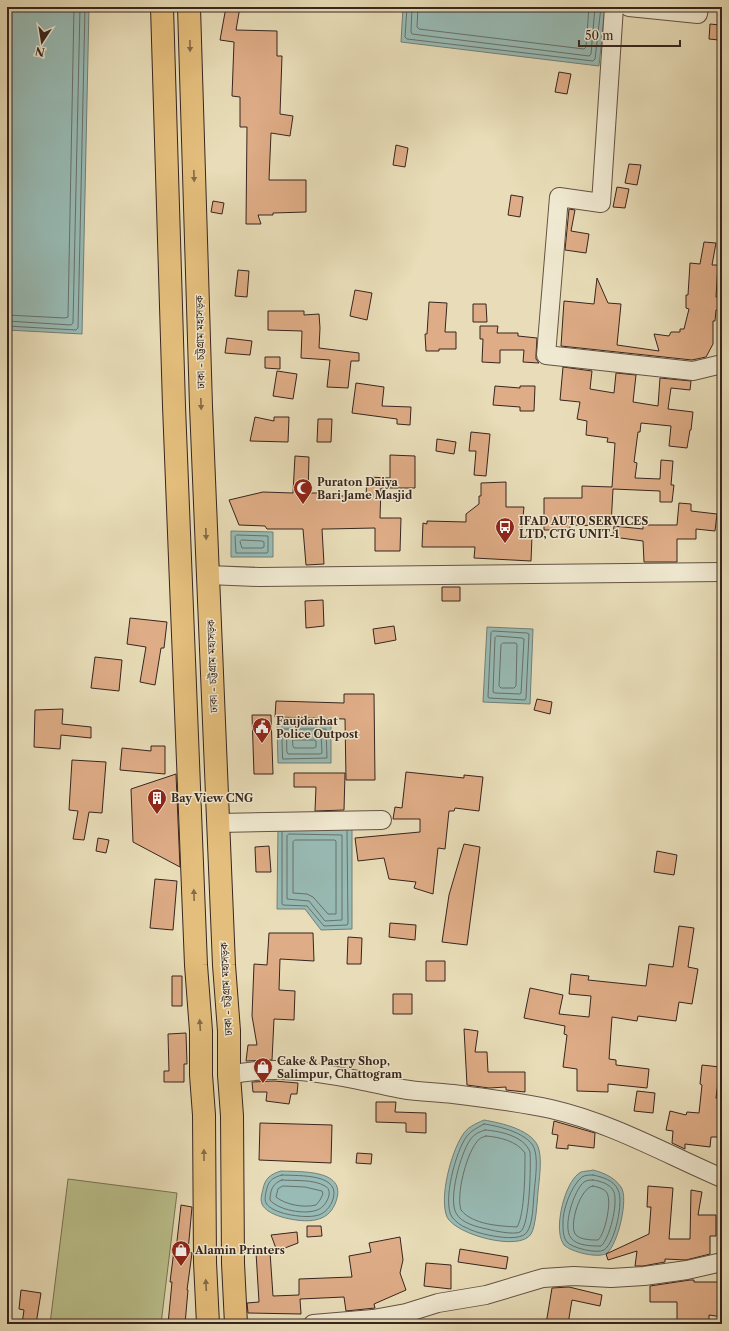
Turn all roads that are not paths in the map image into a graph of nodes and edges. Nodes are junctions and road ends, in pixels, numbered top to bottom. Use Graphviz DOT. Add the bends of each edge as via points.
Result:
graph roads {
  1 [pos="162,7"];
  2 [pos="189,7"];
  3 [pos="614,7"];
  4 [pos="629,7"];
  5 [pos="699,7"];
  6 [pos="722,364"];
  7 [pos="722,572"];
  8 [pos="208,575"];
  9 [pos="382,820"];
  10 [pos="218,823"];
  11 [pos="229,1075"];
  12 [pos="722,1178"];
  13 [pos="722,1262"];
  14 [pos="392,1320"];
  15 [pos="208,1324"];
  16 [pos="236,1324"];
  17 [pos="313,1324"];
  15 -- 1 [label="highway, one-way" via="204,1115 174,406"];
  2 -- 8 [label="highway, ঢাকা - চট্টগ্রাম মহাসড়ক, one-way"];
  3 -- 6 [label="street" via="601,203 559,197 546,355 693,371"];
  4 -- 5 [label="street" via="698,14"];
  7 -- 8 [label="street" via="267,577"];
  8 -- 10 [label="highway, ঢাকা - চট্টগ্রাম মহাসড়ক"];
  9 -- 10 [label="street"];
  10 -- 11 [label="highway, ঢাকা - চট্টগ্রাম মহাসড়ক"];
  11 -- 12 [label="street" via="268,1069 309,1072 402,1089 551,1109 624,1134"];
  11 -- 16 [label="highway, ঢাকা - চট্টগ্রাম মহাসড়ক"];
  13 -- 14 [label="street" via="644,1276 543,1278 486,1295 438,1303"];
  14 -- 17 [label="street" via="373,1318"];
}
